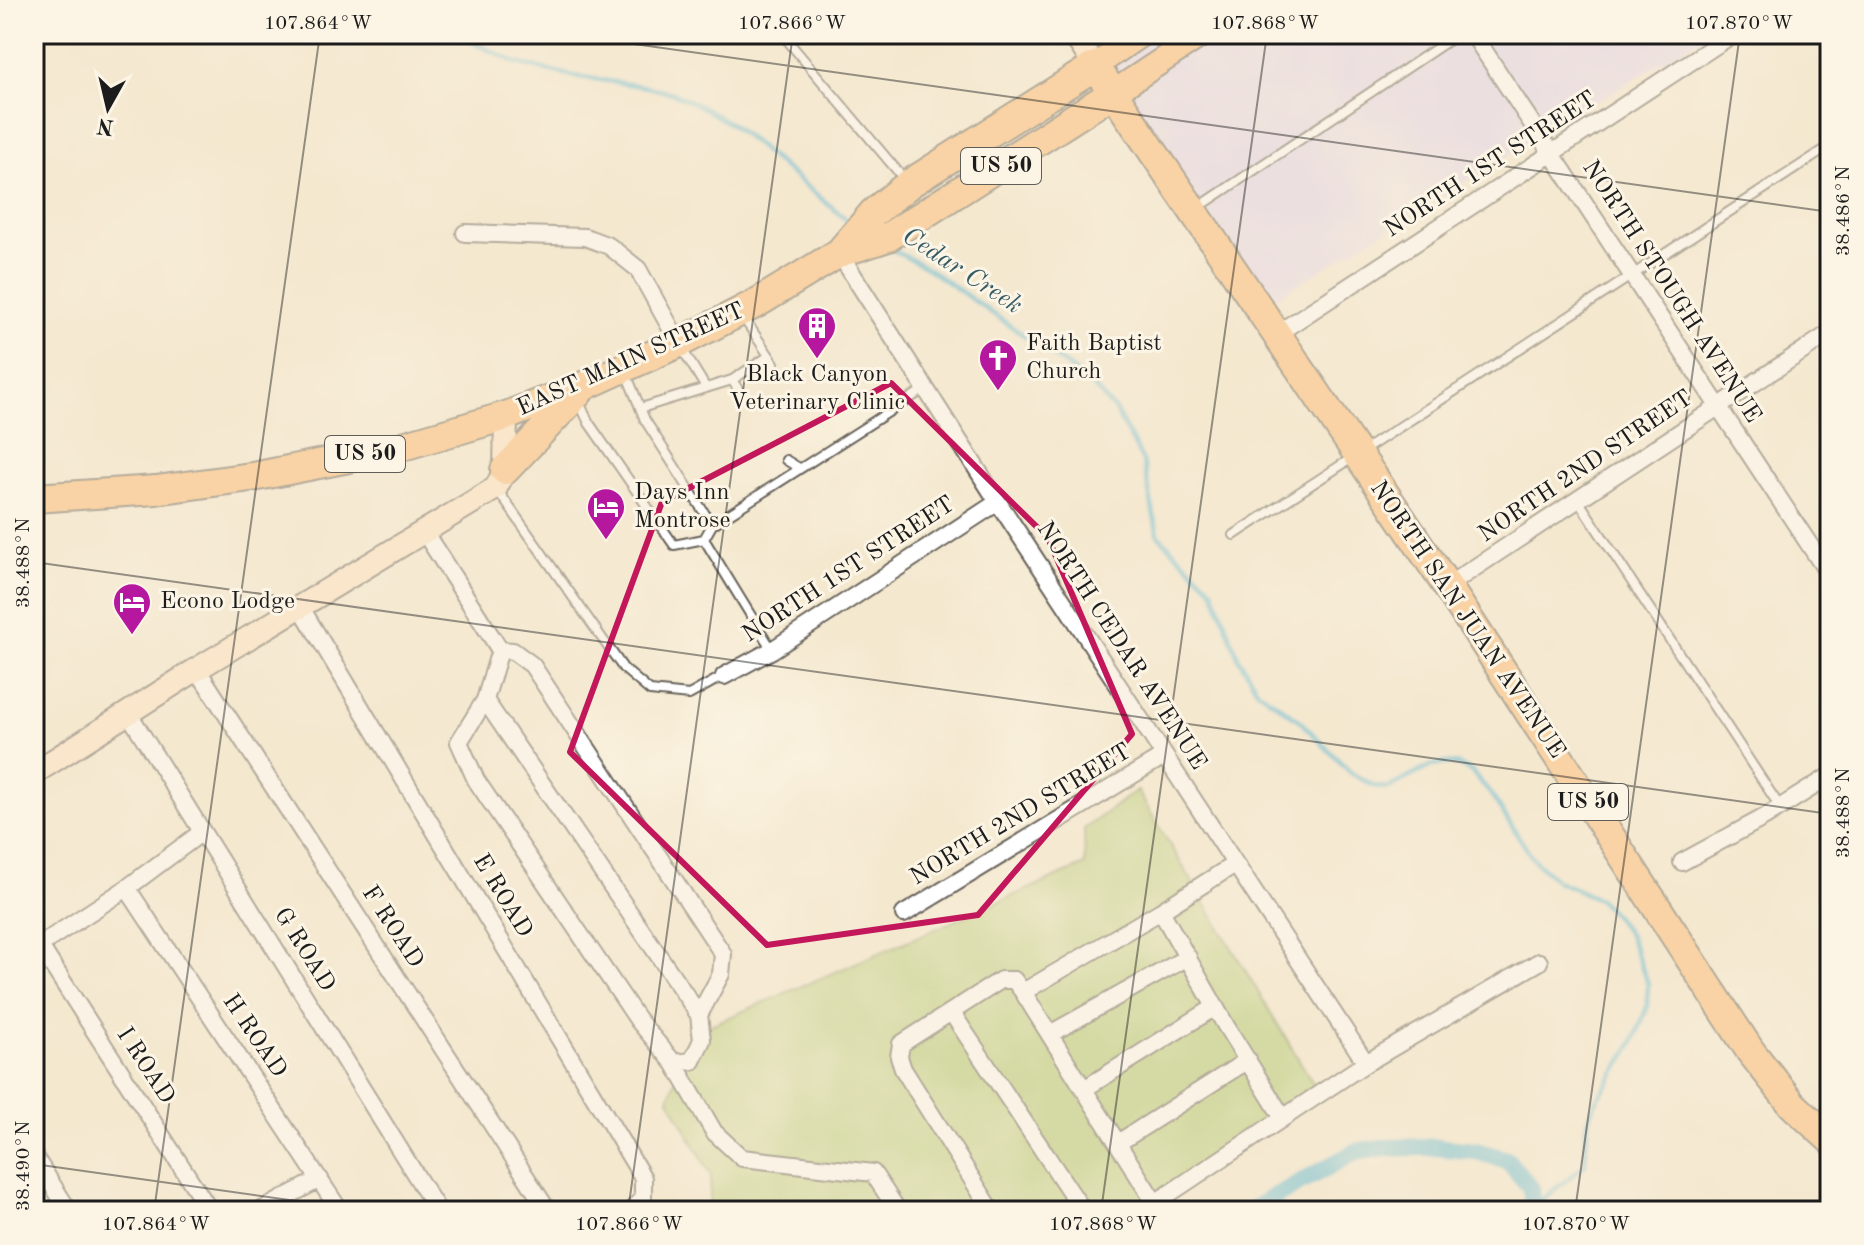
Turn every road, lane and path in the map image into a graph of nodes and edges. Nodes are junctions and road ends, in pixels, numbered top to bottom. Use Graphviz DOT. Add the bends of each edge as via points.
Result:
graph roads {
  1 [pos="782,34"];
  2 [pos="1074,34"];
  3 [pos="1141,34"];
  4 [pos="1202,34"];
  5 [pos="1458,34"];
  6 [pos="1473,34"];
  7 [pos="1733,34"];
  8 [pos="1095,66"];
  9 [pos="1113,93"];
  10 [pos="1830,146"];
  11 [pos="1552,153"];
  12 [pos="909,184"];
  13 [pos="1193,211"];
  14 [pos="880,225"];
  15 [pos="465,233"];
  16 [pos="839,253"];
  17 [pos="1632,276"];
  18 [pos="740,312"];
  19 [pos="1830,333"];
  20 [pos="1275,335"];
  21 [pos="679,343"];
  22 [pos="624,368"];
  23 [pos="732,380"];
  24 [pos="706,388"];
  25 [pos="926,388"];
  26 [pos="738,389"];
  27 [pos="581,390"];
  28 [pos="641,408"];
  29 [pos="1718,408"];
  30 [pos="506,416"];
  31 [pos="819,444"];
  32 [pos="819,455"];
  33 [pos="1357,455"];
  34 [pos="786,460"];
  35 [pos="799,468"];
  36 [pos="501,479"];
  37 [pos="34,498"];
  38 [pos="1578,500"];
  39 [pos="998,502"];
  40 [pos="712,525"];
  41 [pos="423,530"];
  42 [pos="1234,535"];
  43 [pos="704,539"];
  44 [pos="1830,576"];
  45 [pos="1447,586"];
  46 [pos="300,606"];
  47 [pos="500,650"];
  48 [pos="772,650"];
  49 [pos="197,669"];
  50 [pos="724,676"];
  51 [pos="485,700"];
  52 [pos="129,714"];
  53 [pos="1164,756"];
  54 [pos="34,773"];
  55 [pos="1830,776"];
  56 [pos="1780,807"];
  57 [pos="202,832"];
  58 [pos="1682,862"];
  59 [pos="1235,864"];
  60 [pos="127,888"];
  61 [pos="1161,911"];
  62 [pos="904,914"];
  63 [pos="37,947"];
  64 [pos="1188,957"];
  65 [pos="1539,962"];
  66 [pos="1023,992"];
  67 [pos="1215,1007"];
  68 [pos="952,1013"];
  69 [pos="699,1015"];
  70 [pos="1050,1034"];
  71 [pos="1248,1060"];
  72 [pos="674,1063"];
  73 [pos="1366,1063"];
  74 [pos="1084,1089"];
  75 [pos="1283,1118"];
  76 [pos="1830,1139"];
  77 [pos="1118,1143"];
  78 [pos="34,1156"];
  79 [pos="39,1175"];
  80 [pos="320,1179"];
  81 [pos="1148,1207"];
  82 [pos="69,1211"];
  83 [pos="210,1211"];
  84 [pos="260,1211"];
  85 [pos="340,1211"];
  86 [pos="438,1211"];
  87 [pos="548,1211"];
  88 [pos="631,1211"];
  89 [pos="898,1211"];
  90 [pos="992,1211"];
  91 [pos="1083,1211"];
  1 -- 12 [label="lane"];
  2 -- 8 [label="street"];
  3 -- 8 [label="main road, EAST MAIN STREET"];
  4 -- 9 [label="main road, EAST MAIN STREET"];
  5 -- 13 [label="lane"];
  6 -- 11 [label="street, NORTH STOUGH AVENUE"];
  7 -- 11 [label="street, NORTH 1ST STREET"];
  8 -- 9 [label="highway, US 50"];
  8 -- 12 [label="highway, EAST MAIN STREET / US 50"];
  9 -- 13 [label="highway, NORTH SAN JUAN AVENUE / US 50"];
  9 -- 14 [label="highway, EAST MAIN STREET / US 50"];
  10 -- 17 [label="lane"];
  11 -- 17 [label="street, NORTH STOUGH AVENUE"];
  11 -- 20 [label="street, NORTH 1ST STREET"];
  12 -- 14 [label="highway, EAST MAIN STREET / US 50"];
  13 -- 20 [label="highway, NORTH SAN JUAN AVENUE / US 50"];
  14 -- 16 [label="highway, EAST MAIN STREET / US 50"];
  15 -- 21 [label="street" via="585,237 609,246 638,269"];
  16 -- 18 [label="highway, EAST MAIN STREET / US 50"];
  16 -- 25 [label="street, NORTH CEDAR AVENUE"];
  17 -- 29 [label="street, NORTH STOUGH AVENUE"];
  17 -- 33 [label="lane"];
  18 -- 21 [label="highway, EAST MAIN STREET / US 50"];
  18 -- 23 [label="lane" via="771,359"];
  19 -- 29 [label="street, NORTH 2ND STREET"];
  20 -- 33 [label="highway, NORTH SAN JUAN AVENUE / US 50"];
  21 -- 22 [label="highway, EAST MAIN STREET / US 50"];
  21 -- 24 [label="lane"];
  22 -- 27 [label="highway, EAST MAIN STREET / US 50"];
  22 -- 28 [label="lane"];
  23 -- 24 [label="lane"];
  23 -- 26 [label="lane"];
  24 -- 28 [label="lane"];
  25 -- 32 [label="lane"];
  25 -- 39 [label="street, NORTH CEDAR AVENUE"];
  27 -- 30 [label="highway, EAST MAIN STREET / US 50"];
  27 -- 36 [label="highway"];
  27 -- 43 [label="lane" via="589,423 674,545"];
  28 -- 40 [label="lane"];
  29 -- 38 [label="street, NORTH 2ND STREET"];
  29 -- 44 [label="street, NORTH STOUGH AVENUE"];
  30 -- 36 [label="street"];
  30 -- 37 [label="highway, EAST MAIN STREET / US 50" via="389,450 258,476"];
  31 -- 32 [label="lane"];
  32 -- 35 [label="lane"];
  33 -- 42 [label="lane"];
  33 -- 45 [label="highway, NORTH SAN JUAN AVENUE / US 50"];
  34 -- 35 [label="lane"];
  35 -- 40 [label="lane"];
  36 -- 41 [label="street"];
  36 -- 50 [label="lane" via="623,668 650,691 689,695"];
  38 -- 45 [label="street, NORTH 2ND STREET"];
  38 -- 56 [label="lane"];
  39 -- 48 [label="street, NORTH 1ST STREET"];
  39 -- 53 [label="street, NORTH CEDAR AVENUE"];
  40 -- 43 [label="lane"];
  41 -- 46 [label="street"];
  41 -- 47 [label="street"];
  43 -- 48 [label="lane"];
  45 -- 76 [label="highway, NORTH SAN JUAN AVENUE / US 50" via="1751,1052 1793,1105"];
  46 -- 49 [label="street"];
  46 -- 88 [label="street, E ROAD" via="643,1178 643,1198"];
  47 -- 51 [label="street"];
  47 -- 69 [label="street" via="513,651 532,665 723,954 721,974"];
  48 -- 50 [label="street, NORTH 1ST STREET"];
  49 -- 52 [label="street"];
  49 -- 87 [label="street, F ROAD"];
  51 -- 69 [label="street"];
  51 -- 72 [label="street" via="459,742 476,780 638,1020"];
  52 -- 54 [label="street"];
  52 -- 57 [label="street, G ROAD"];
  53 -- 59 [label="street, NORTH CEDAR AVENUE"];
  53 -- 62 [label="street, NORTH 2ND STREET"];
  55 -- 56 [label="street"];
  56 -- 58 [label="street"];
  57 -- 60 [label="street"];
  57 -- 86 [label="street, G ROAD"];
  59 -- 61 [label="street"];
  59 -- 73 [label="street, NORTH CEDAR AVENUE"];
  60 -- 63 [label="street"];
  60 -- 80 [label="street, H ROAD"];
  61 -- 64 [label="street"];
  61 -- 66 [label="street"];
  63 -- 83 [label="street, I ROAD"];
  64 -- 67 [label="street"];
  64 -- 70 [label="street"];
  65 -- 73 [label="street"];
  66 -- 68 [label="street" via="1014,980 1001,980"];
  66 -- 70 [label="street"];
  67 -- 71 [label="street"];
  67 -- 74 [label="street"];
  68 -- 90 [label="street" via="901,1044 899,1057"];
  68 -- 91 [label="street"];
  69 -- 72 [label="street" via="702,1040 692,1061"];
  70 -- 74 [label="street"];
  71 -- 75 [label="street"];
  71 -- 77 [label="street"];
  72 -- 89 [label="street" via="714,1132 742,1158 873,1173"];
  73 -- 75 [label="street"];
  74 -- 77 [label="street"];
  75 -- 81 [label="street"];
  77 -- 81 [label="street"];
  78 -- 79 [label="street"];
  79 -- 82 [label="street"];
  80 -- 84 [label="street"];
  80 -- 85 [label="street, H ROAD"];
}
